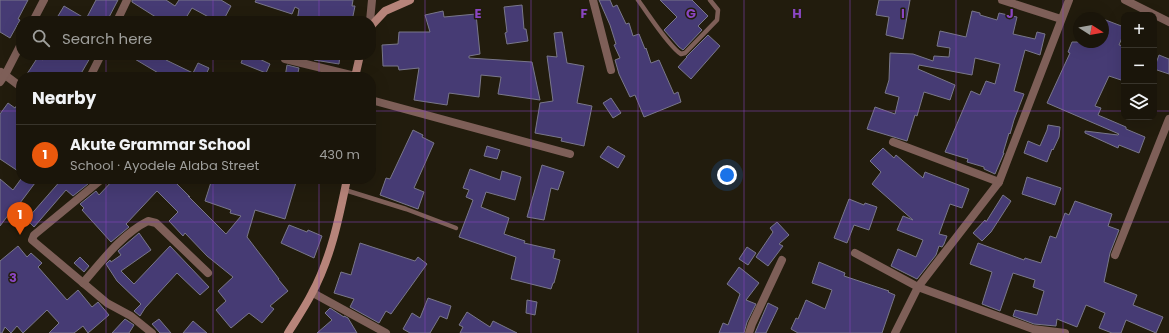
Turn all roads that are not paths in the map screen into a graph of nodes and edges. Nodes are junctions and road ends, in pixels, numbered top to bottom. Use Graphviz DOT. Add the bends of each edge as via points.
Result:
graph roads {
  1 [pos="44,0"];
  2 [pos="127,0"];
  3 [pos="372,0"];
  4 [pos="410,0"];
  5 [pos="593,0"];
  6 [pos="638,0"];
  7 [pos="710,0"];
  8 [pos="1002,0"];
  9 [pos="1069,0"];
  10 [pos="1125,0"];
  11 [pos="36,16"];
  12 [pos="119,16"];
  13 [pos="370,16"];
  14 [pos="1061,19"];
  15 [pos="376,21"];
  16 [pos="1169,22"];
  17 [pos="16,52"];
  18 [pos="98,60"];
  19 [pos="289,60"];
  20 [pos="359,60"];
  21 [pos="611,70"];
  22 [pos="92,72"];
  23 [pos="336,72"];
  24 [pos="356,72"];
  25 [pos="2,76"];
  26 [pos="16,84"];
  27 [pos="376,101"];
  28 [pos="1169,119"];
  29 [pos="893,142"];
  30 [pos="570,154"];
  31 [pos="999,182"];
  32 [pos="96,184"];
  33 [pos="346,184"];
  34 [pos="345,190"];
  35 [pos="456,228"];
  36 [pos="855,253"];
  37 [pos="1116,255"];
  38 [pos="782,260"];
  39 [pos="208,273"];
  40 [pos="83,283"];
  41 [pos="918,287"];
  42 [pos="312,293"];
  43 [pos="152,333"];
  44 [pos="288,333"];
  45 [pos="386,333"];
  46 [pos="749,333"];
  47 [pos="895,333"];
  48 [pos="1065,333"];
  1 -- 11 [label="street"];
  2 -- 12 [label="street"];
  3 -- 13 [label="street"];
  4 -- 15 [label="main road" via="385,11"];
  5 -- 21 [label="street"];
  6 -- 7 [label="lane" via="681,54 718,20 718,10"];
  8 -- 14 [label="street"];
  9 -- 14 [label="street"];
  10 -- 16 [label="street"];
  14 -- 31 [label="street"];
  17 -- 25 [label="street"];
  18 -- 22 [label="street"];
  19 -- 23 [label="street"];
  20 -- 24 [label="main road"];
  25 -- 26 [label="street"];
  27 -- 30 [label="street"];
  28 -- 37 [label="street"];
  29 -- 31 [label="street"];
  31 -- 41 [label="street"];
  32 -- 40 [label="street" via="34,235 32,240"];
  33 -- 34 [label="main road"];
  34 -- 35 [label="lane"];
  34 -- 42 [label="main road" via="335,236"];
  36 -- 41 [label="street"];
  38 -- 46 [label="street"];
  39 -- 40 [label="street" via="156,223 148,221 111,251"];
  40 -- 43 [label="street" via="107,303 131,316"];
  41 -- 47 [label="street"];
  41 -- 48 [label="street" via="1033,329"];
  42 -- 44 [label="main road"];
  42 -- 45 [label="street"];
}
